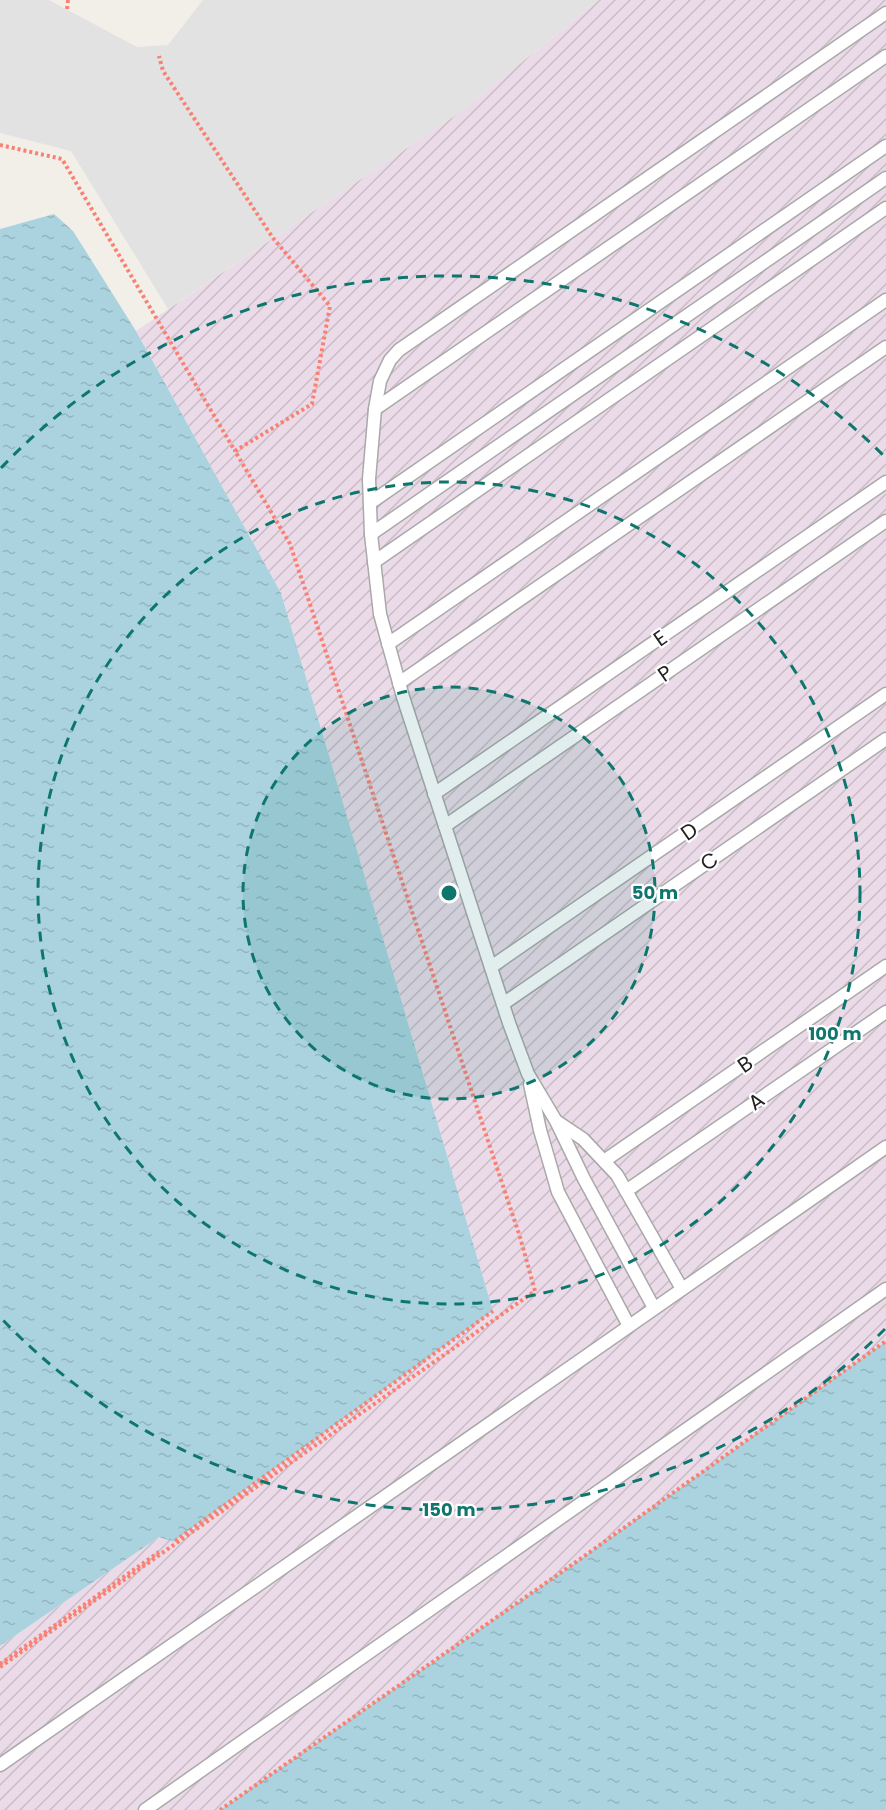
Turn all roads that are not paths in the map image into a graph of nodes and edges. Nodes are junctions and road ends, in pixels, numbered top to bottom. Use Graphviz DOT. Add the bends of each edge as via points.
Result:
graph roads {
  1 [pos="886,13"];
  2 [pos="886,56"];
  3 [pos="886,146"];
  4 [pos="886,178"];
  5 [pos="886,208"];
  6 [pos="886,300"];
  7 [pos="886,347"];
  8 [pos="375,409"];
  9 [pos="886,482"];
  10 [pos="370,503"];
  11 [pos="886,521"];
  12 [pos="370,534"];
  13 [pos="374,562"];
  14 [pos="388,644"];
  15 [pos="399,683"];
  16 [pos="886,694"];
  17 [pos="886,739"];
  18 [pos="435,794"];
  19 [pos="445,826"];
  20 [pos="886,966"];
  21 [pos="491,967"];
  22 [pos="503,1004"];
  23 [pos="886,1011"];
  24 [pos="528,1074"];
  25 [pos="556,1121"];
  26 [pos="886,1147"];
  27 [pos="604,1161"];
  28 [pos="626,1191"];
  29 [pos="682,1289"];
  30 [pos="886,1289"];
  31 [pos="654,1308"];
  32 [pos="629,1326"];
  33 [pos="0,1765"];
  34 [pos="145,1810"];
  1 -- 8 [label="lane" via="399,350 380,381"];
  2 -- 8 [label="lane"];
  3 -- 10 [label="lane"];
  4 -- 12 [label="lane"];
  5 -- 13 [label="lane"];
  6 -- 14 [label="lane"];
  7 -- 15 [label="lane"];
  8 -- 10 [label="lane"];
  9 -- 18 [label="lane, E"];
  10 -- 12 [label="lane"];
  11 -- 19 [label="lane, P"];
  12 -- 13 [label="lane"];
  13 -- 14 [label="lane"];
  14 -- 15 [label="lane"];
  15 -- 18 [label="lane"];
  16 -- 21 [label="lane, D"];
  17 -- 22 [label="lane, C"];
  18 -- 19 [label="lane"];
  19 -- 21 [label="lane"];
  20 -- 27 [label="lane, B"];
  21 -- 22 [label="lane"];
  22 -- 24 [label="lane"];
  23 -- 28 [label="lane, A"];
  24 -- 25 [label="lane"];
  24 -- 32 [label="lane" via="558,1192"];
  25 -- 27 [label="lane" via="583,1139"];
  25 -- 31 [label="lane"];
  26 -- 29 [label="lane"];
  27 -- 28 [label="lane"];
  28 -- 29 [label="lane"];
  29 -- 31 [label="lane"];
  30 -- 34 [label="lane"];
  31 -- 32 [label="lane"];
  32 -- 33 [label="lane"];
}
